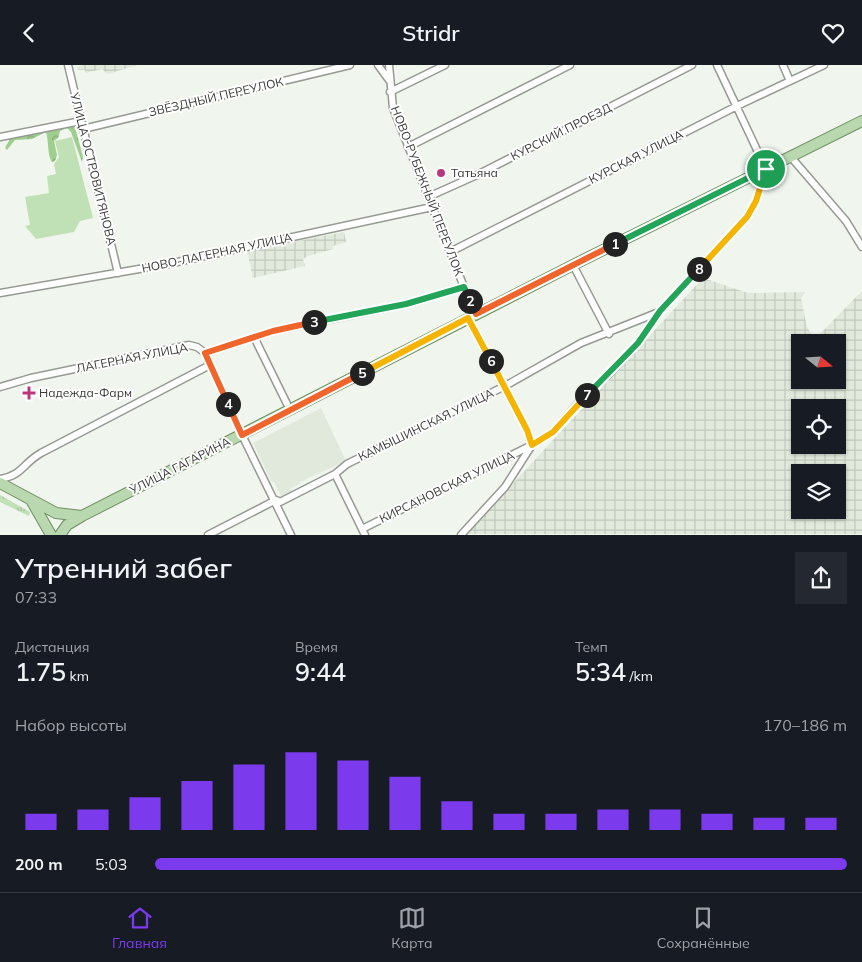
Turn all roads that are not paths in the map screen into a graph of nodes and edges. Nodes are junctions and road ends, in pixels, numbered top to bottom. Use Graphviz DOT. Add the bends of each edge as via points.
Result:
graph roads {
  1 [pos="68,65"];
  2 [pos="350,65"];
  3 [pos="378,65"];
  4 [pos="389,65"];
  5 [pos="444,65"];
  6 [pos="570,65"];
  7 [pos="692,65"];
  8 [pos="717,65"];
  9 [pos="782,65"];
  10 [pos="824,65"];
  11 [pos="389,80"];
  12 [pos="790,81"];
  13 [pos="390,91"];
  14 [pos="737,106"];
  15 [pos="81,121"];
  16 [pos="862,121"];
  17 [pos="83,129"];
  18 [pos="0,137"];
  19 [pos="408,147"];
  20 [pos="790,156"];
  21 [pos="766,169"];
  22 [pos="428,197"];
  23 [pos="432,207"];
  24 [pos="862,247"];
  25 [pos="450,252"];
  26 [pos="573,265"];
  27 [pos="118,273"];
  28 [pos="464,287"];
  29 [pos="0,293"];
  30 [pos="660,311"];
  31 [pos="472,316"];
  32 [pos="609,334"];
  33 [pos="254,337"];
  34 [pos="205,353"];
  35 [pos="210,365"];
  36 [pos="505,386"];
  37 [pos="0,387"];
  38 [pos="290,410"];
  39 [pos="242,435"];
  40 [pos="532,445"];
  41 [pos="335,475"];
  42 [pos="0,481"];
  43 [pos="30,499"];
  44 [pos="276,500"];
  45 [pos="82,516"];
  46 [pos="363,532"];
  47 [pos="50,535"];
  48 [pos="60,535"];
  49 [pos="208,535"];
  50 [pos="291,535"];
  51 [pos="461,535"];
  1 -- 15 [label="street, УЛИЦА ОСТРОВИТЯНОВА"];
  2 -- 17 [label="street, ЗВЁЗДНЫЙ ПЕРЕУЛОК"];
  3 -- 11 [label="street"];
  4 -- 11 [label="street, НОВО-РУБЕЖНЫЙ ПЕРЕУЛОК"];
  5 -- 13 [label="street"];
  6 -- 19 [label="street"];
  7 -- 22 [label="street, КУРСКИЙ ПРОЕЗД"];
  8 -- 14 [label="street"];
  9 -- 12 [label="street"];
  10 -- 12 [label="street, КУРСКАЯ УЛИЦА"];
  11 -- 13 [label="street, НОВО-РУБЕЖНЫЙ ПЕРЕУЛОК"];
  12 -- 14 [label="street, КУРСКАЯ УЛИЦА"];
  13 -- 19 [label="street, НОВО-РУБЕЖНЫЙ ПЕРЕУЛОК"];
  14 -- 21 [label="street"];
  14 -- 25 [label="street, КУРСКАЯ УЛИЦА"];
  15 -- 17 [label="street, УЛИЦА ОСТРОВИТЯНОВА"];
  15 -- 18 [label="street"];
  16 -- 20 [label="main road, УЛИЦА ГАГАРИНА"];
  17 -- 27 [label="street, УЛИЦА ОСТРОВИТЯНОВА"];
  19 -- 22 [label="street, НОВО-РУБЕЖНЫЙ ПЕРЕУЛОК"];
  20 -- 21 [label="main road, УЛИЦА ГАГАРИНА"];
  20 -- 24 [label="street" via="846,221"];
  21 -- 26 [label="main road, УЛИЦА ГАГАРИНА"];
  21 -- 30 [label="street" via="747,217"];
  22 -- 23 [label="street, НОВО-РУБЕЖНЫЙ ПЕРЕУЛОК"];
  23 -- 25 [label="street, НОВО-РУБЕЖНЫЙ ПЕРЕУЛОК"];
  23 -- 27 [label="street, НОВО-ЛАГЕРНАЯ УЛИЦА"];
  25 -- 28 [label="street, НОВО-РУБЕЖНЫЙ ПЕРЕУЛОК"];
  26 -- 31 [label="main road, УЛИЦА ГАГАРИНА"];
  26 -- 32 [label="street"];
  27 -- 29 [label="street, НОВО-ЛАГЕРНАЯ УЛИЦА"];
  28 -- 31 [label="street, НОВО-РУБЕЖНЫЙ ПЕРЕУЛОК"];
  28 -- 33 [label="street, ЛАГЕРНАЯ УЛИЦА" via="406,304"];
  30 -- 32 [label="street, КАМЫШИНСКАЯ УЛИЦА"];
  30 -- 40 [label="street, КИРСАНОВСКАЯ УЛИЦА" via="638,343 611,372 553,432"];
  31 -- 36 [label="street, НОВО-РУБЕЖНЫЙ ПЕРЕУЛОК"];
  31 -- 38 [label="main road, УЛИЦА ГАГАРИНА"];
  32 -- 36 [label="street, КАМЫШИНСКАЯ УЛИЦА" via="581,343"];
  33 -- 34 [label="street, ЛАГЕРНАЯ УЛИЦА"];
  33 -- 38 [label="street"];
  34 -- 35 [label="street"];
  34 -- 37 [label="street, ЛАГЕРНАЯ УЛИЦА" via="189,345"];
  35 -- 39 [label="street"];
  35 -- 42 [label="street" via="41,453 15,476"];
  36 -- 40 [label="street, НОВО-РУБЕЖНЫЙ ПЕРЕУЛОК"];
  36 -- 41 [label="street, КАМЫШИНСКАЯ УЛИЦА" via="347,464"];
  38 -- 39 [label="main road, УЛИЦА ГАГАРИНА"];
  39 -- 44 [label="street"];
  39 -- 45 [label="main road, УЛИЦА ГАГАРИНА"];
  40 -- 46 [label="street, КИРСАНОВСКАЯ УЛИЦА"];
  40 -- 51 [label="street" via="505,487"];
  41 -- 44 [label="street, КАМЫШИНСКАЯ УЛИЦА" via="280,502"];
  41 -- 46 [label="street"];
  42 -- 43 [label="main road"];
  43 -- 45 [label="main road" via="56,513"];
  43 -- 47 [label="main road"];
  44 -- 49 [label="street, КАМЫШИНСКАЯ УЛИЦА"];
  44 -- 50 [label="street"];
  45 -- 48 [label="main road, УЛИЦА ГАГАРИНА" via="67,525"];
}
